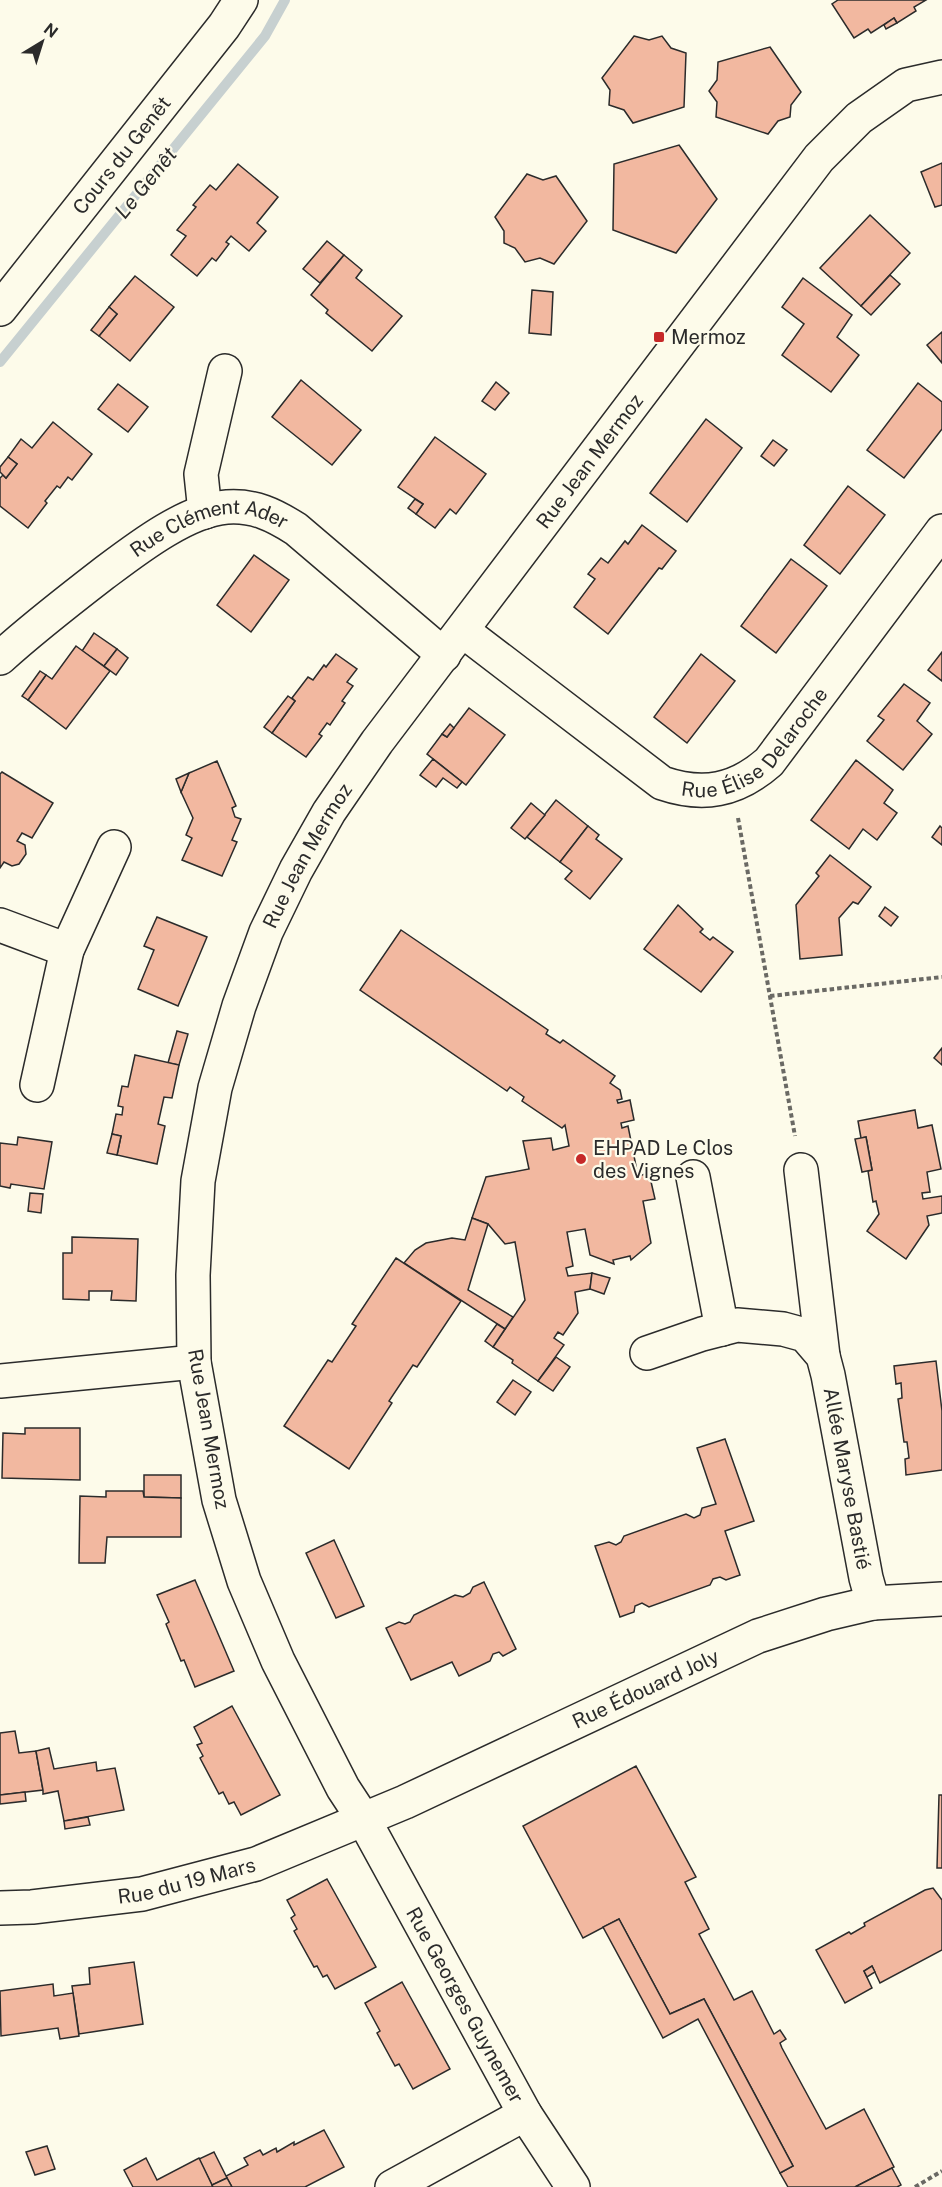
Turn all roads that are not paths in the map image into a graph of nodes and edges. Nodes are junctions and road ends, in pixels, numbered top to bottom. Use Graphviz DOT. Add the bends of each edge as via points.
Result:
graph roads {
  1 [pos="241,0"];
  2 [pos="942,77"];
  3 [pos="0,309"];
  4 [pos="225,371"];
  5 [pos="205,512"];
  6 [pos="942,531"];
  7 [pos="453,643"];
  8 [pos="0,658"];
  9 [pos="114,847"];
  10 [pos="0,925"];
  11 [pos="67,950"];
  12 [pos="37,1085"];
  13 [pos="801,1170"];
  14 [pos="693,1177"];
  15 [pos="722,1329"];
  16 [pos="647,1353"];
  17 [pos="823,1356"];
  18 [pos="194,1362"];
  19 [pos="0,1381"];
  20 [pos="942,1599"];
  21 [pos="873,1603"];
  22 [pos="364,1820"];
  23 [pos="0,1908"];
  24 [pos="525,2114"];
  25 [pos="392,2187"];
  26 [pos="573,2187"];
  1 -- 3 [label="street, Cours du Genêt" via="224,27"];
  2 -- 7 [label="street, Rue Jean Mermoz" via="906,85 859,118 819,159"];
  4 -- 5 [label="street" via="201,474"];
  5 -- 7 [label="street, Rue Clément Ader" via="226,507 270,513"];
  5 -- 8 [label="street, Rue Clément Ader" via="154,536 43,620"];
  6 -- 7 [label="street, Rue Élise Delaroche" via="768,762 752,777 736,784 705,791 682,790 662,783"];
  7 -- 18 [label="street, Rue Jean Mermoz" via="376,742 329,812 266,932 239,1006 215,1088 198,1181"];
  9 -- 11 [label="street"];
  10 -- 11 [label="street"];
  11 -- 12 [label="street"];
  13 -- 17 [label="street, Allée Maryse Bastié"];
  14 -- 15 [label="street"];
  15 -- 16 [label="street"];
  15 -- 17 [label="street" via="783,1329 805,1335"];
  17 -- 21 [label="street, Allée Maryse Bastié"];
  18 -- 19 [label="street"];
  18 -- 22 [label="street, Rue Jean Mermoz" via="219,1500 244,1581 278,1661 343,1788"];
  20 -- 21 [label="street, Rue Édouard Joly"];
  21 -- 22 [label="street, Rue Édouard Joly" via="758,1636"];
  22 -- 23 [label="street, Rue du 19 Mars" via="256,1864 142,1894"];
  22 -- 24 [label="street, Rue Georges Guynemer"];
  24 -- 25 [label="street"];
  24 -- 26 [label="street, Rue Georges Guynemer"];
}
